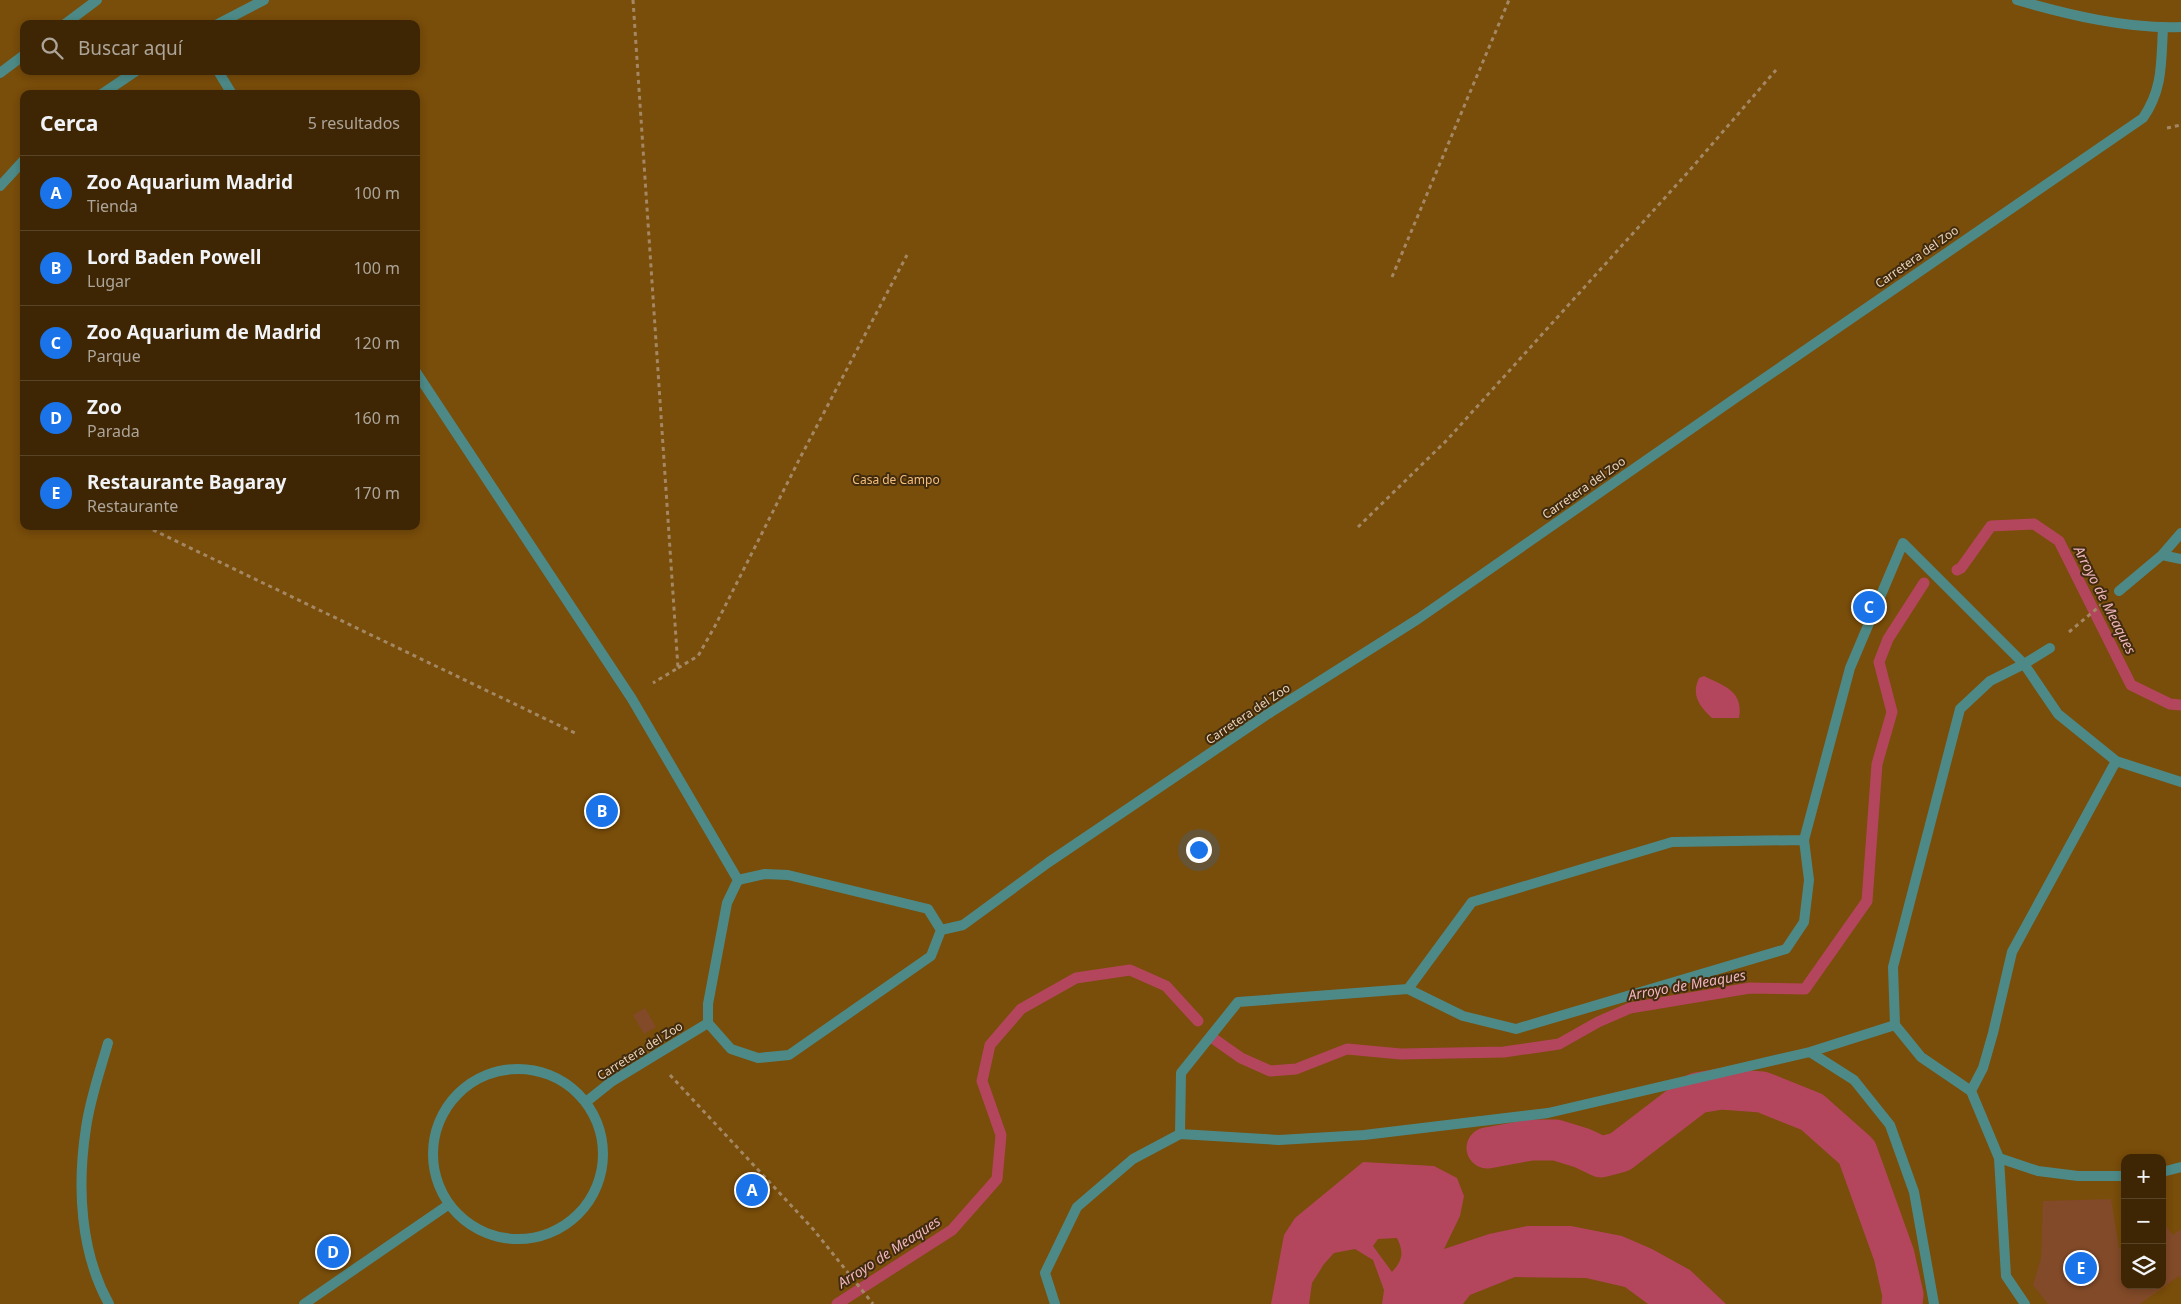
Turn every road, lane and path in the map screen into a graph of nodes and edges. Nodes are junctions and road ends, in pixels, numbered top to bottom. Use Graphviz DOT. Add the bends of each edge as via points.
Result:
graph roads {
  1 [pos="98,0"];
  2 [pos="264,0"];
  3 [pos="633,0"];
  4 [pos="1509,0"];
  5 [pos="2017,0"];
  6 [pos="70,20"];
  7 [pos="226,20"];
  8 [pos="2163,28"];
  9 [pos="2181,28"];
  10 [pos="20,58"];
  11 [pos="1776,70"];
  12 [pos="0,72"];
  13 [pos="130,75"];
  14 [pos="220,75"];
  15 [pos="108,90"];
  16 [pos="230,90"];
  17 [pos="20,164"];
  18 [pos="11,172"];
  19 [pos="0,177"];
  20 [pos="0,186"];
  21 [pos="906,255"];
  22 [pos="1392,277"];
  23 [pos="420,378"];
  24 [pos="1358,526"];
  25 [pos="153,530"];
  26 [pos="2181,533"];
  27 [pos="2162,555"];
  28 [pos="2181,559"];
  29 [pos="2118,591"];
  30 [pos="2050,648"];
  31 [pos="2024,664"];
  32 [pos="678,668"];
  33 [pos="652,684"];
  34 [pos="577,734"];
  35 [pos="2116,762"];
  36 [pos="2181,782"];
  37 [pos="1804,840"];
  38 [pos="738,880"];
  39 [pos="941,930"];
  40 [pos="1408,988"];
  41 [pos="708,1023"];
  42 [pos="1895,1025"];
  43 [pos="108,1042"];
  44 [pos="1810,1052"];
  45 [pos="652,1056"];
  46 [pos="1971,1091"];
  47 [pos="586,1102"];
  48 [pos="1180,1134"];
  49 [pos="1999,1158"];
  50 [pos="2181,1168"];
  51 [pos="2166,1171"];
  52 [pos="2121,1176"];
  53 [pos="448,1205"];
  54 [pos="109,1304"];
  55 [pos="304,1304"];
  56 [pos="873,1304"];
  57 [pos="1055,1304"];
  58 [pos="1934,1304"];
  59 [pos="2025,1304"];
  1 -- 6 [label="street"];
  2 -- 7 [label="street"];
  3 -- 32 [label="path"];
  4 -- 22 [label="path"];
  5 -- 8 [label="street" via="2069,15"];
  8 -- 9 [label="street"];
  8 -- 39 [label="street, Carretera del Zoo" via="2159,84 2153,103 2143,118 1418,619 1263,718 1049,862 963,926"];
  10 -- 12 [label="street"];
  11 -- 24 [label="path" via="1447,440"];
  13 -- 15 [label="street"];
  14 -- 16 [label="street"];
  17 -- 18 [label="street"];
  18 -- 19 [label="street"];
  18 -- 20 [label="street"];
  21 -- 32 [label="path" via="715,626 698,656"];
  23 -- 38 [label="street" via="632,699"];
  25 -- 34 [label="path"];
  26 -- 27 [label="street"];
  27 -- 28 [label="street"];
  27 -- 29 [label="street"];
  29 -- 30 [label="path"];
  30 -- 31 [label="street"];
  31 -- 35 [label="street" via="2058,714"];
  31 -- 37 [label="street" via="1902,543 1850,668"];
  31 -- 42 [label="street" via="1990,681 1960,709 1893,967"];
  32 -- 33 [label="path"];
  35 -- 36 [label="street"];
  35 -- 46 [label="street" via="2012,952 1983,1068"];
  37 -- 40 [label="street" via="1672,842 1472,902"];
  37 -- 40 [label="street" via="1809,880 1804,922 1786,949 1516,1029 1463,1016"];
  38 -- 39 [label="street" via="765,874 788,875 919,907 928,910"];
  38 -- 41 [label="street" via="727,903 708,1004"];
  39 -- 41 [label="street" via="931,956 789,1055 758,1058 732,1049"];
  40 -- 48 [label="street" via="1238,1002 1182,1073"];
  41 -- 45 [label="street, Carretera del Zoo"];
  42 -- 44 [label="street"];
  42 -- 46 [label="street" via="1921,1057"];
  43 -- 54 [label="street" via="86,1128 82,1195 90,1255"];
  44 -- 48 [label="street" via="1548,1113 1364,1136 1279,1140"];
  44 -- 58 [label="street" via="1854,1080 1890,1125 1914,1192"];
  45 -- 47 [label="street, Carretera del Zoo"];
  45 -- 56 [label="path" via="813,1229"];
  46 -- 49 [label="street"];
  47 -- 53 [label="street" via="567,1084 535,1070 517,1068 491,1072 468,1084 449,1102 436,1125 432,1151 435,1177"];
  47 -- 53 [label="street" via="599,1126 604,1153 600,1180 587,1204 568,1224 543,1236 516,1240 489,1234 465,1221"];
  48 -- 57 [label="street" via="1133,1159 1076,1207 1045,1273"];
  49 -- 52 [label="street" via="2046,1172"];
  49 -- 59 [label="street" via="2006,1276"];
  50 -- 51 [label="street"];
  53 -- 55 [label="street"];
}
